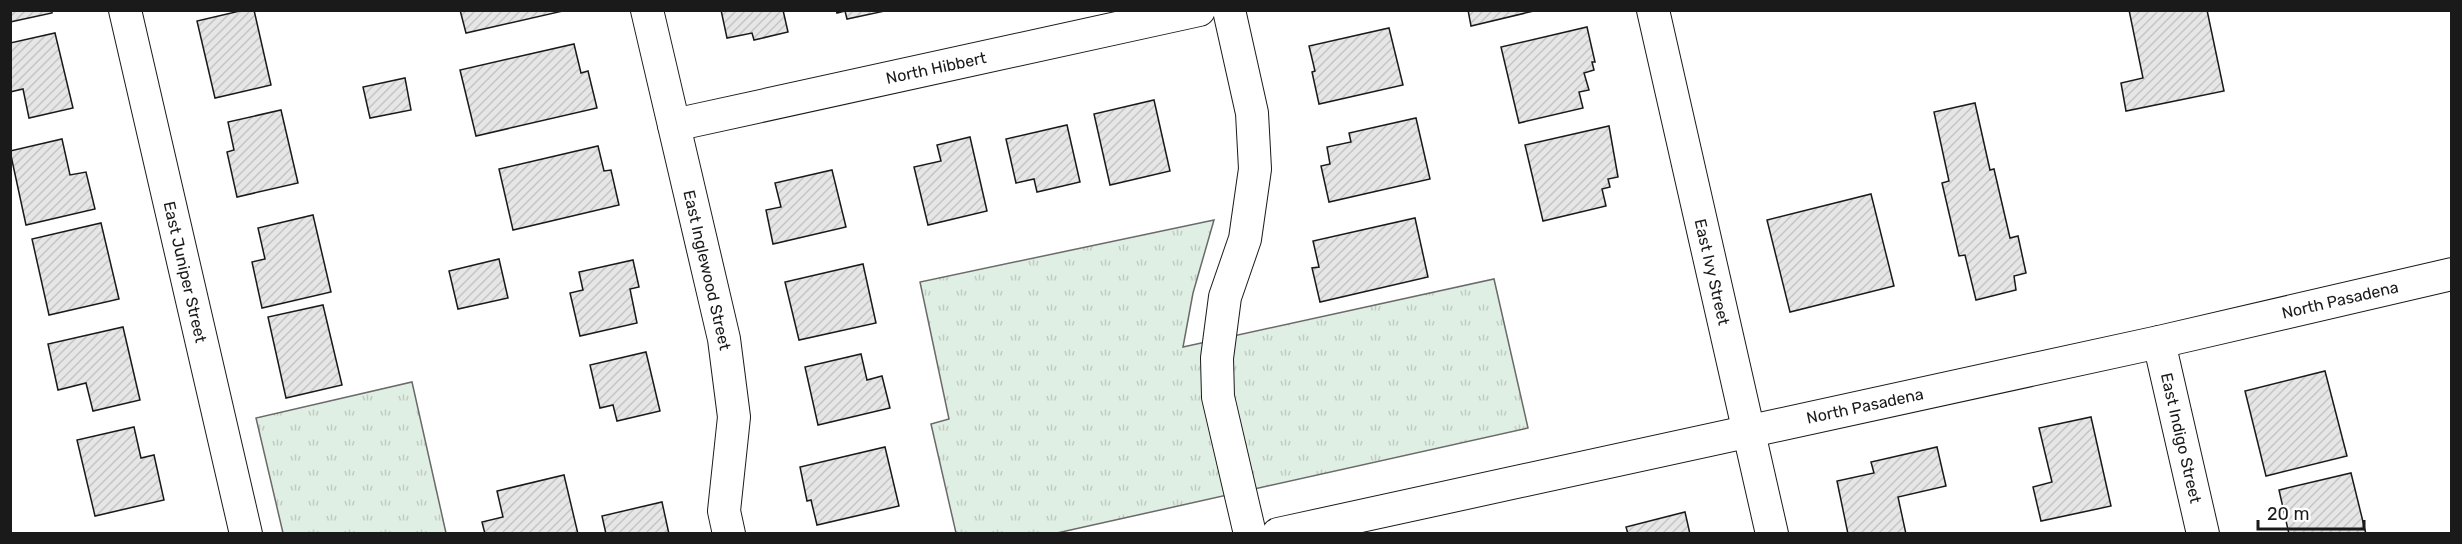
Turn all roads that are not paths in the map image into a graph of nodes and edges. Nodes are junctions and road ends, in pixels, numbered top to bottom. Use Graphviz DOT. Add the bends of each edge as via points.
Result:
graph roads {
  1 [pos="124,10"];
  2 [pos="647,10"];
  3 [pos="1199,10"];
  4 [pos="1229,10"];
  5 [pos="1653,10"];
  6 [pos="674,125"];
  7 [pos="2451,274"];
  8 [pos="2158,342"];
  9 [pos="1749,431"];
  10 [pos="246,534"];
  11 [pos="729,534"];
  12 [pos="1250,534"];
  13 [pos="1278,534"];
  14 [pos="1772,534"];
  15 [pos="2203,534"];
  1 -- 10 [label="street, East Juniper Street"];
  2 -- 6 [label="street, East Inglewood Street"];
  3 -- 6 [label="street, North Hibbert"];
  4 -- 12 [label="street" via="1252,113 1255,169 1245,240 1225,297 1217,358 1218,397"];
  5 -- 9 [label="street, East Ivy Street"];
  6 -- 11 [label="street, East Inglewood Street" via="724,339 734,417 724,511"];
  7 -- 8 [label="street, North Pasadena"];
  8 -- 9 [label="street, North Pasadena"];
  8 -- 15 [label="street, East Indigo Street"];
  9 -- 13 [label="street, North Pasadena"];
  9 -- 14 [label="street, East Ivy Street"];
}
